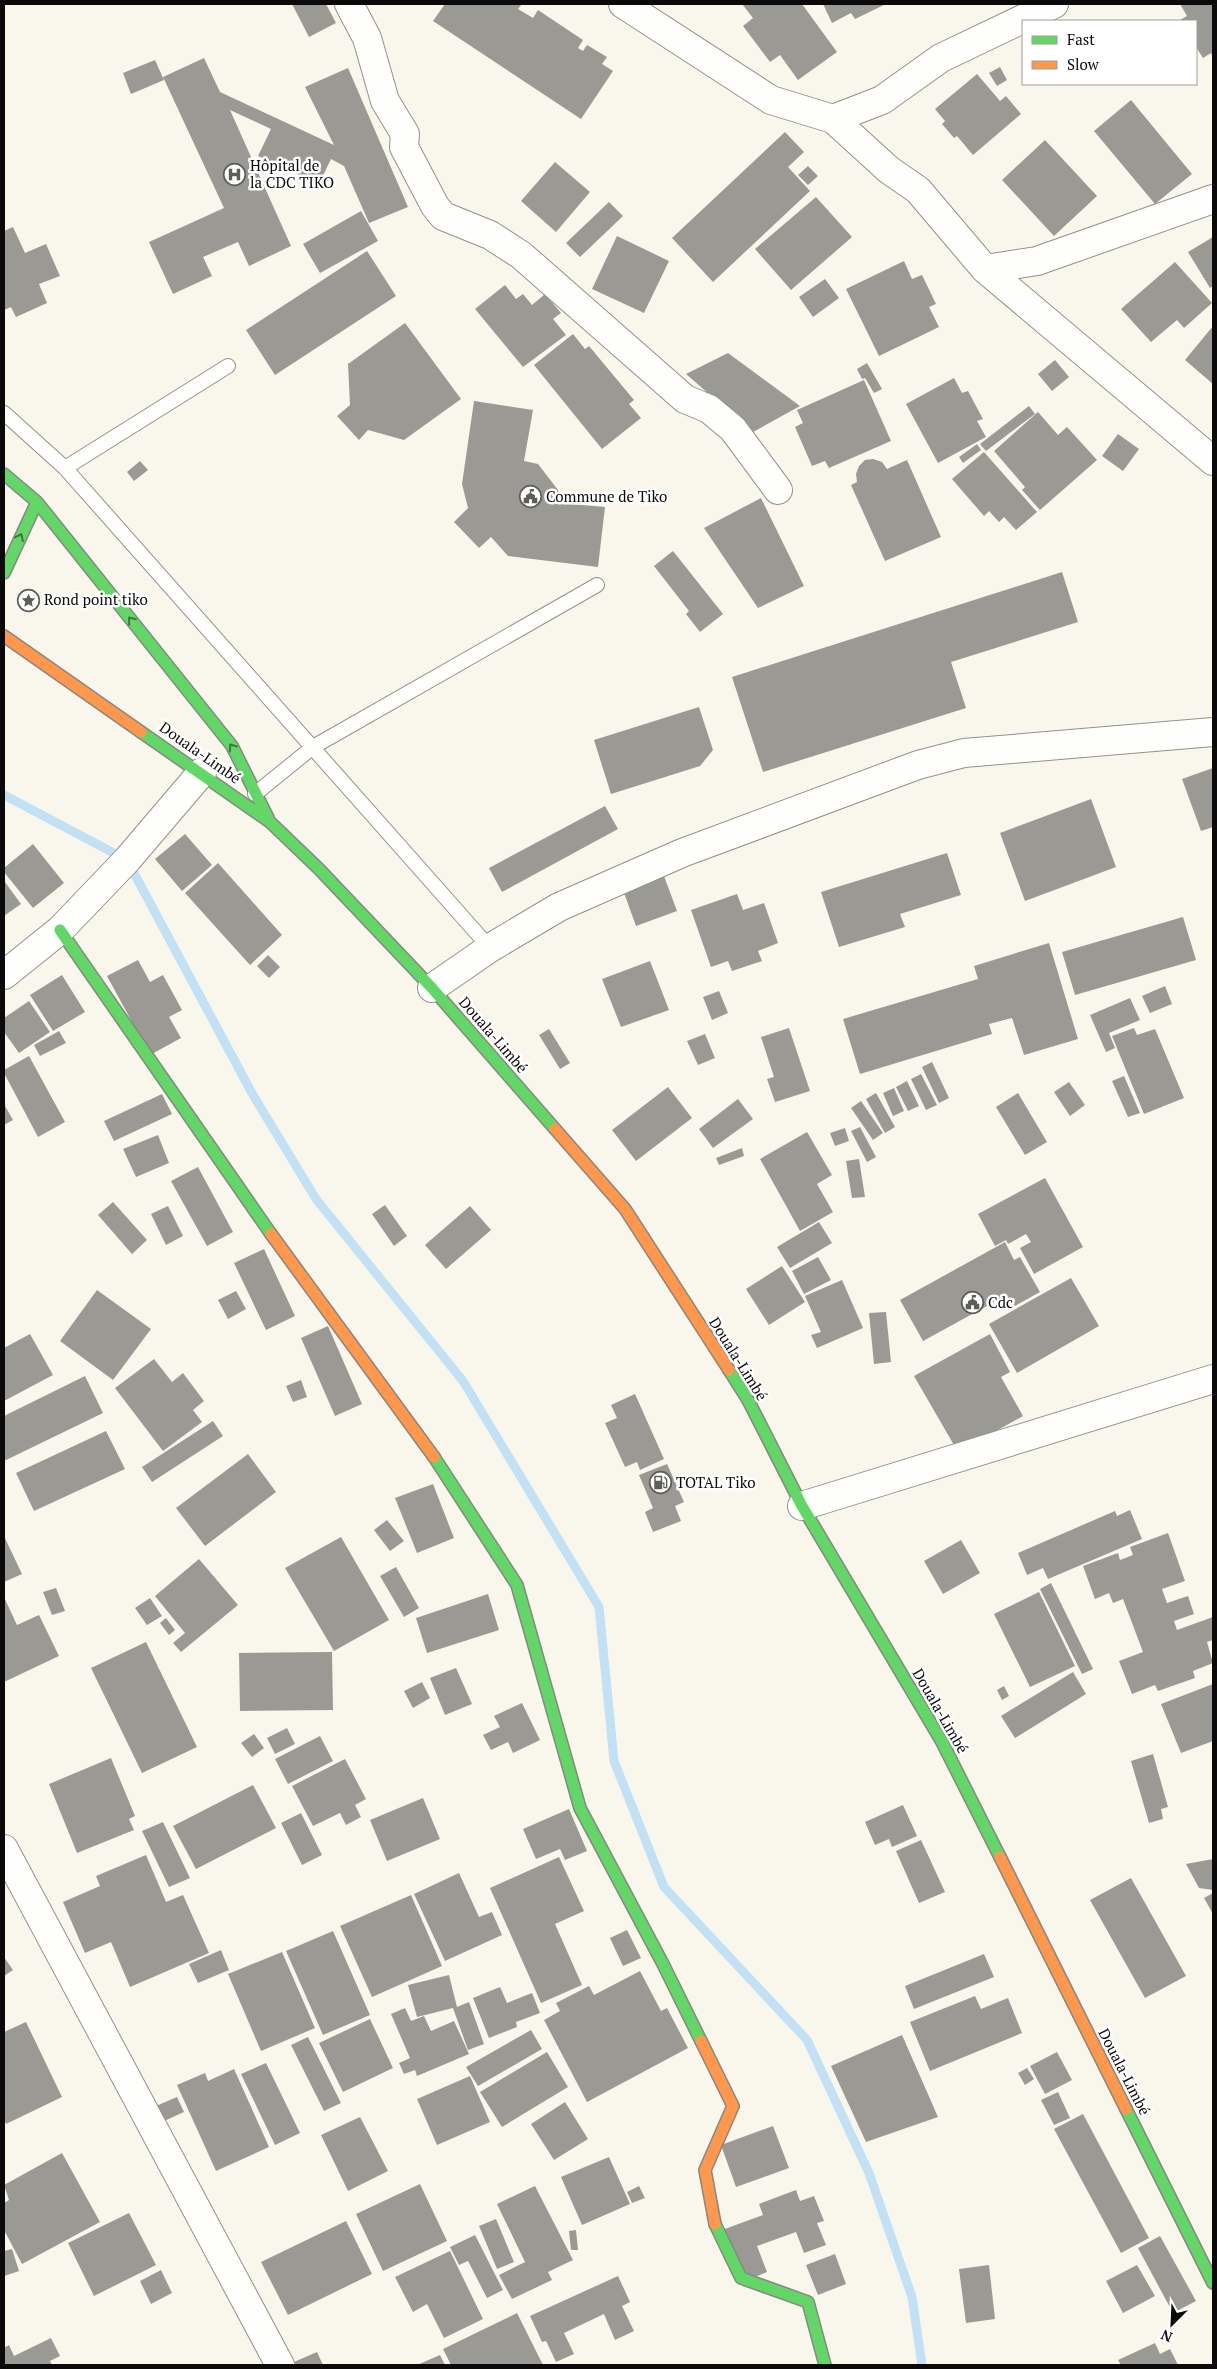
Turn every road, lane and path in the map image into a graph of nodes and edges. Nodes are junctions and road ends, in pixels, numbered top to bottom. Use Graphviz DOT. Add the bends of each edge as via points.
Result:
graph roads {
  1 [pos="349,4"];
  2 [pos="623,4"];
  3 [pos="1054,4"];
  4 [pos="833,119"];
  5 [pos="1213,199"];
  6 [pos="985,269"];
  7 [pos="228,366"];
  8 [pos="4,413"];
  9 [pos="1207,448"];
  10 [pos="65,468"];
  11 [pos="4,474"];
  12 [pos="778,490"];
  13 [pos="37,502"];
  14 [pos="4,573"];
  15 [pos="598,585"];
  16 [pos="4,636"];
  17 [pos="1213,732"];
  18 [pos="313,747"];
  19 [pos="202,772"];
  20 [pos="255,794"];
  21 [pos="270,822"];
  22 [pos="60,930"];
  23 [pos="490,948"];
  24 [pos="4,975"];
  25 [pos="432,988"];
  26 [pos="1213,1379"];
  27 [pos="802,1506"];
  28 [pos="4,1849"];
  29 [pos="1213,2283"];
  30 [pos="280,2365"];
  31 [pos="825,2365"];
  1 -- 12 [label="street" via="367,38 385,101 405,134 404,147 443,216 490,235 521,255 685,399 709,409 733,429"];
  2 -- 4 [label="street" via="771,100"];
  3 -- 4 [label="street" via="941,58 882,100"];
  4 -- 6 [label="street" via="889,170 918,190"];
  5 -- 6 [label="street" via="1037,261"];
  6 -- 9 [label="street"];
  7 -- 10 [label="lane"];
  8 -- 10 [label="lane"];
  10 -- 18 [label="lane"];
  11 -- 13 [label="main road"];
  14 -- 13 [label="main road, one-way"];
  20 -- 13 [label="main road, one-way" via="245,766 232,746"];
  15 -- 18 [label="lane"];
  16 -- 19 [label="main road, Douala-Limbé"];
  17 -- 23 [label="street" via="964,753 918,765 682,853 558,907"];
  18 -- 20 [label="lane"];
  18 -- 23 [label="lane"];
  19 -- 21 [label="main road, Douala-Limbé"];
  19 -- 22 [label="street" via="127,860"];
  20 -- 21 [label="main road"];
  21 -- 25 [label="main road, Douala-Limbé"];
  22 -- 24 [label="street"];
  22 -- 31 [label="main road" via="273,1237 432,1453 517,1585 580,1808 664,1964 733,2106 705,2170 714,2222 741,2278 808,2302"];
  23 -- 25 [label="street"];
  25 -- 27 [label="main road, Douala-Limbé" via="625,1209 748,1400"];
  26 -- 27 [label="street"];
  27 -- 29 [label="main road, Douala-Limbé" via="942,1742"];
  28 -- 30 [label="street"];
}
